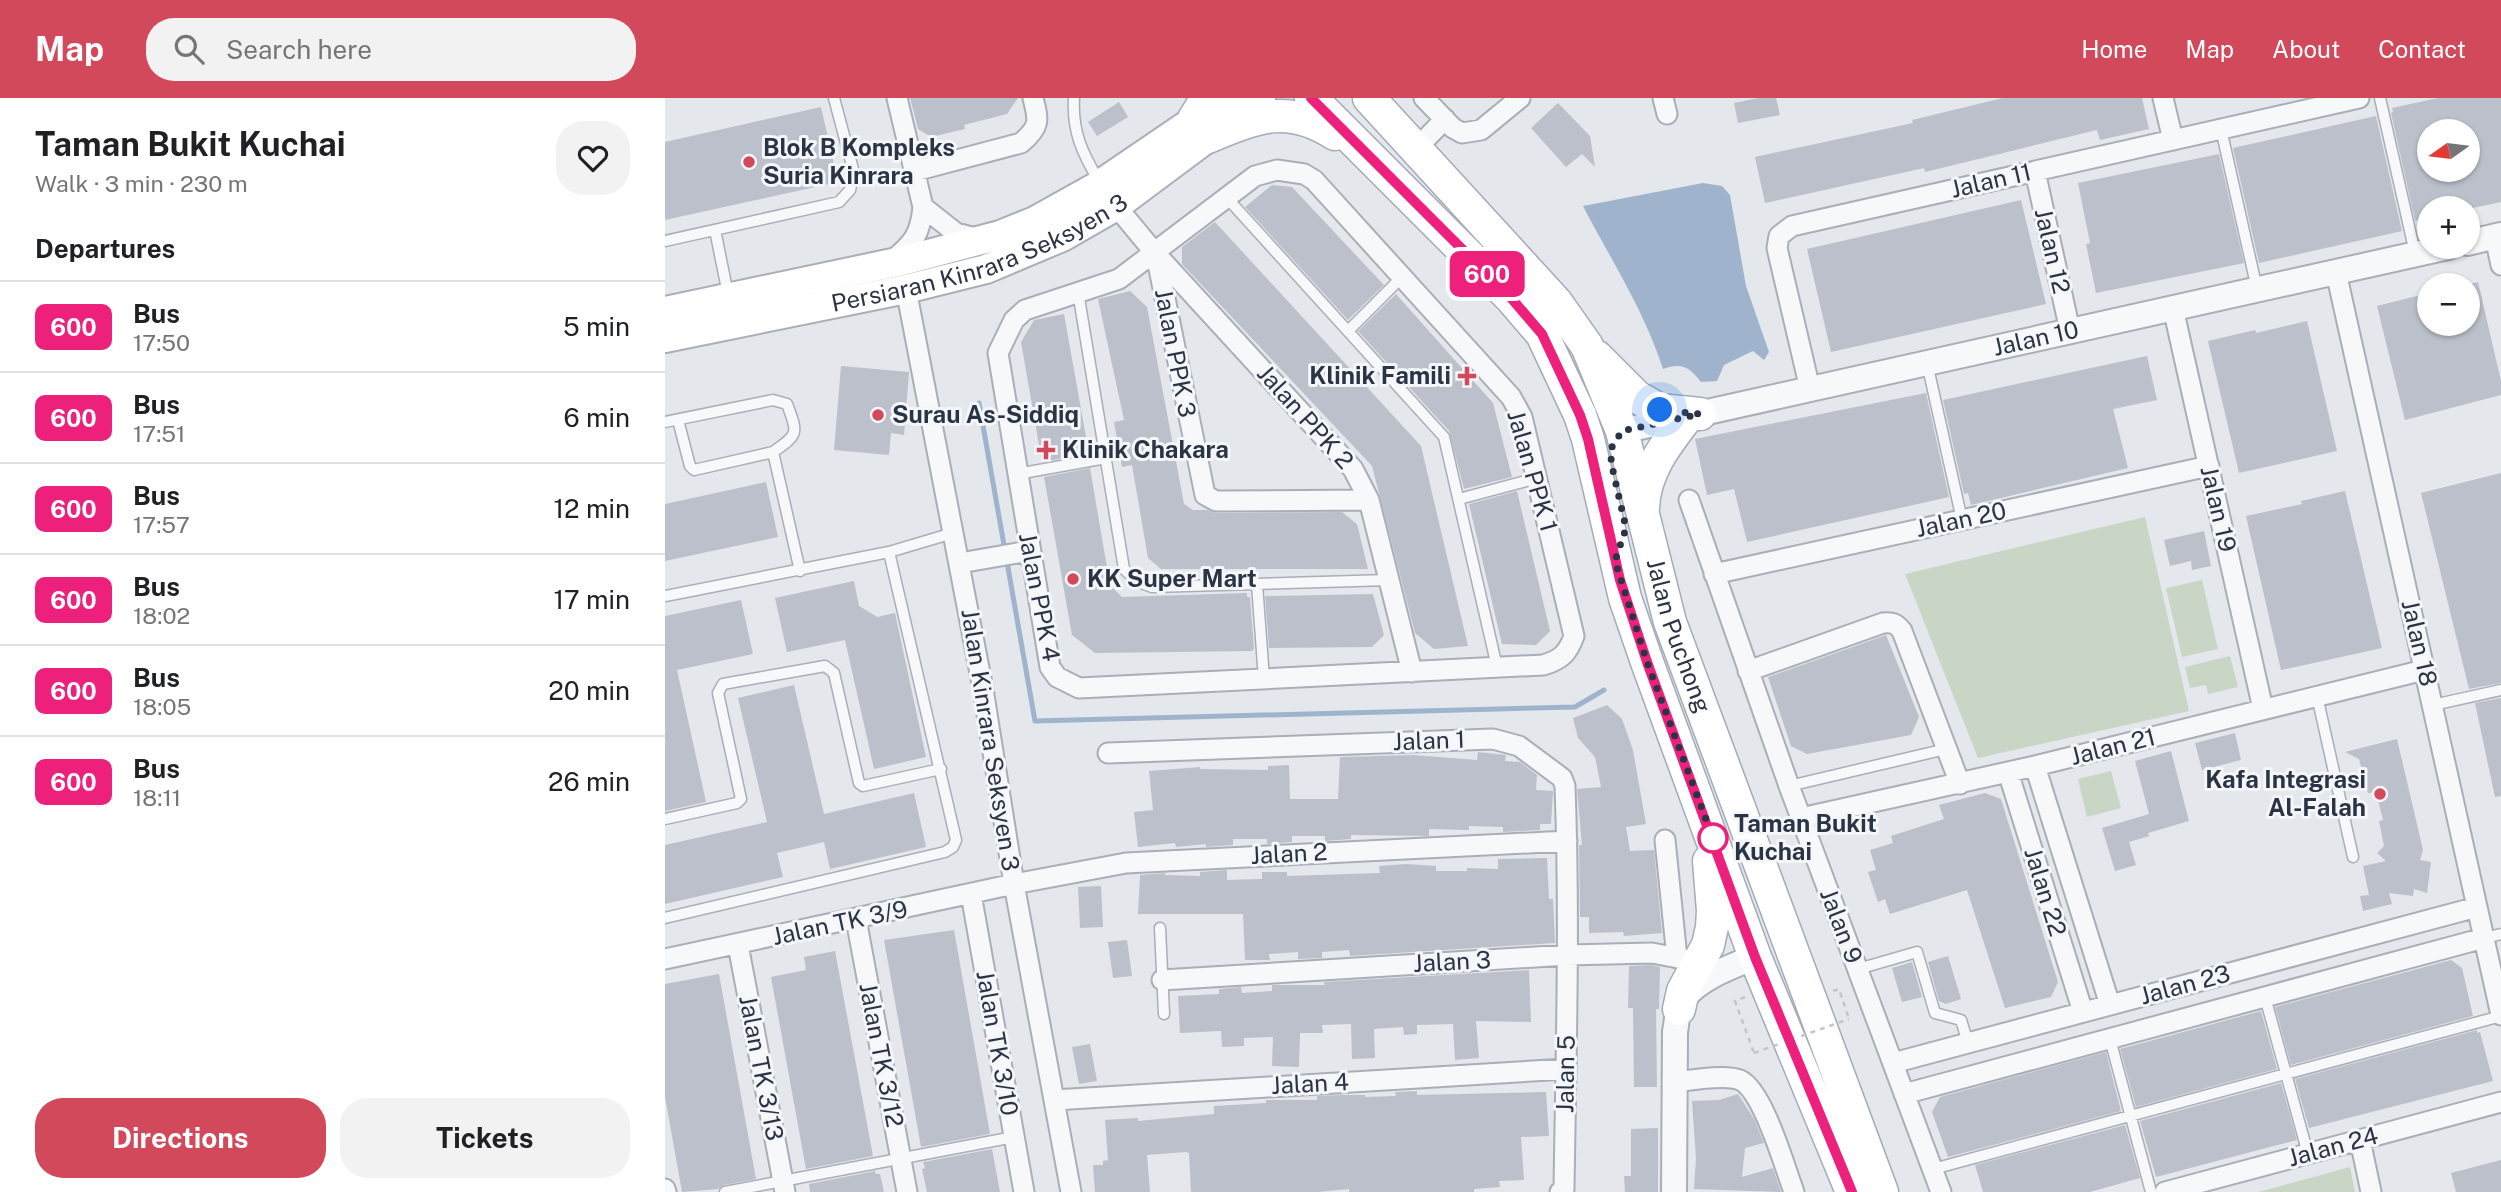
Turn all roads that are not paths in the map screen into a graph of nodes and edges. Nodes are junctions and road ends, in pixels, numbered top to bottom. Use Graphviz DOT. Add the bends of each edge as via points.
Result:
graph roads {
  1 [pos="834,98"];
  2 [pos="897,98"];
  3 [pos="1033,98"];
  4 [pos="1074,98"];
  5 [pos="1227,98"];
  6 [pos="1261,98"];
  7 [pos="1311,98"];
  8 [pos="1346,98"];
  9 [pos="1369,98"];
  10 [pos="1424,98"];
  11 [pos="1520,98"];
  12 [pos="2163,98"];
  13 [pos="2360,98"];
  14 [pos="2380,98"];
  15 [pos="2320,102"];
  16 [pos="1203,118"];
  17 [pos="1444,119"];
  18 [pos="2221,129"];
  19 [pos="2173,140"];
  20 [pos="1410,144"];
  21 [pos="1366,154"];
  22 [pos="915,171"];
  23 [pos="2035,171"];
  24 [pos="1109,195"];
  25 [pos="1227,198"];
  26 [pos="923,207"];
  27 [pos="715,230"];
  28 [pos="2498,236"];
  29 [pos="982,240"];
  30 [pos="2480,240"];
  31 [pos="665,241"];
  32 [pos="1155,253"];
  33 [pos="2415,254"];
  34 [pos="924,255"];
  35 [pos="881,265"];
  36 [pos="2501,265"];
  37 [pos="2336,272"];
  38 [pos="1402,277"];
  39 [pos="906,289"];
  40 [pos="2257,289"];
  41 [pos="1078,292"];
  42 [pos="729,298"];
  43 [pos="2173,308"];
  44 [pos="665,311"];
  45 [pos="1349,330"];
  46 [pos="2070,331"];
  47 [pos="1542,334"];
  48 [pos="677,341"];
  49 [pos="1587,346"];
  50 [pos="1927,363"];
  51 [pos="1810,389"];
  52 [pos="1693,415"];
  53 [pos="678,419"];
  54 [pos="665,422"];
  55 [pos="1622,431"];
  56 [pos="773,452"];
  57 [pos="1106,458"];
  58 [pos="2209,466"];
  59 [pos="1017,474"];
  60 [pos="1537,478"];
  61 [pos="1459,499"];
  62 [pos="1369,500"];
  63 [pos="1689,500"];
  64 [pos="1962,520"];
  65 [pos="954,533"];
  66 [pos="1646,536"];
  67 [pos="889,552"];
  68 [pos="1022,552"];
  69 [pos="1615,561"];
  70 [pos="967,562"];
  71 [pos="800,571"];
  72 [pos="1714,574"];
  73 [pos="1389,580"];
  74 [pos="1257,584"];
  75 [pos="665,596"];
  76 [pos="1497,667"];
  77 [pos="2424,670"];
  78 [pos="1748,671"];
  79 [pos="1412,672"];
  80 [pos="1264,680"];
  81 [pos="2501,690"];
  82 [pos="2317,696"];
  83 [pos="2433,705"];
  84 [pos="2263,709"];
  85 [pos="1946,750"];
  86 [pos="1108,753"];
  87 [pos="2035,766"];
  88 [pos="941,769"];
  89 [pos="2008,772"];
  90 [pos="1960,784"];
  91 [pos="1789,786"];
  92 [pos="1703,811"];
  93 [pos="1801,818"];
  94 [pos="665,819"];
  95 [pos="1665,840"];
  96 [pos="1567,841"];
  97 [pos="2353,857"];
  98 [pos="1761,869"];
  99 [pos="1014,884"];
  100 [pos="971,894"];
  101 [pos="2477,907"];
  102 [pos="665,918"];
  103 [pos="856,919"];
  104 [pos="1160,928"];
  105 [pos="2492,936"];
  106 [pos="738,945"];
  107 [pos="1567,955"];
  108 [pos="665,959"];
  109 [pos="1748,960"];
  110 [pos="1688,961"];
  111 [pos="1858,969"];
  112 [pos="1163,980"];
  113 [pos="2265,997"];
  114 [pos="2110,1005"];
  115 [pos="1678,1009"];
  116 [pos="1814,1009"];
  117 [pos="2083,1012"];
  118 [pos="1164,1014"];
  119 [pos="2501,1016"];
  120 [pos="2110,1038"];
  121 [pos="1968,1043"];
  122 [pos="1893,1063"];
  123 [pos="1566,1069"];
  124 [pos="2286,1074"];
  125 [pos="1675,1082"];
  126 [pos="1904,1094"];
  127 [pos="1054,1100"];
  128 [pos="2501,1102"];
  129 [pos="2130,1116"];
  130 [pos="1014,1137"];
  131 [pos="2360,1140"];
  132 [pos="2308,1154"];
  133 [pos="901,1159"];
  134 [pos="1933,1168"];
  135 [pos="784,1187"];
  136 [pos="726,1192"];
  137 [pos="907,1192"];
  138 [pos="1024,1192"];
  139 [pos="1070,1192"];
  140 [pos="1560,1192"];
  141 [pos="1674,1192"];
  142 [pos="1794,1192"];
  143 [pos="1852,1192"];
  144 [pos="1882,1192"];
  145 [pos="1941,1192"];
  146 [pos="2151,1192"];
  147 [pos="2165,1192"];
  148 [pos="2371,1192"];
  1 -- 27 [label="lane" via="854,173 850,190 839,202"];
  2 -- 22 [label="street"];
  3 -- 22 [label="street" via="1038,116 1034,132 1021,143"];
  4 -- 24 [label="lane" via="1082,153"];
  5 -- 16 [label="main road, Persiaran Kinrara Seksyen 3"];
  6 -- 16 [label="main road, Persiaran Kinrara Seksyen 3"];
  7 -- 21 [label="main road, Jalan Puchong"];
  8 -- 20 [label="main road"];
  9 -- 20 [label="main road, Jalan Puchong"];
  10 -- 17 [label="street"];
  11 -- 17 [label="street" via="1481,130 1462,133"];
  12 -- 19 [label="street"];
  13 -- 15 [label="street, Jalan 11"];
  14 -- 33 [label="lane"];
  15 -- 18 [label="street, Jalan 11"];
  16 -- 21 [label="main road" via="1243,123 1283,115 1301,117"];
  16 -- 24 [label="main road, Persiaran Kinrara Seksyen 3"];
  17 -- 20 [label="street"];
  18 -- 19 [label="street, Jalan 11"];
  18 -- 40 [label="lane"];
  19 -- 23 [label="street, Jalan 11"];
  20 -- 49 [label="main road, Jalan Puchong" via="1556,302"];
  21 -- 47 [label="main road, Jalan Puchong"];
  22 -- 26 [label="street"];
  23 -- 46 [label="street, Jalan 12"];
  23 -- 51 [label="street, Jalan 11" via="1792,226 1779,236 1777,248"];
  24 -- 29 [label="main road, Persiaran Kinrara Seksyen 3"];
  24 -- 32 [label="street, Jalan PPK 2"];
  24 -- 39 [label="main road, Persiaran Kinrara Seksyen 3" via="1062,237 986,269"];
  25 -- 32 [label="street, Jalan PPK 1"];
  25 -- 38 [label="street, Jalan PPK 1" via="1255,176 1277,170 1304,174"];
  25 -- 45 [label="lane"];
  26 -- 29 [label="street" via="956,233"];
  26 -- 35 [label="street" via="913,243"];
  27 -- 31 [label="lane"];
  27 -- 42 [label="lane"];
  28 -- 30 [label="street"];
  28 -- 36 [label="street"];
  29 -- 34 [label="main road, Persiaran Kinrara Seksyen 3"];
  32 -- 41 [label="street, Jalan PPK 4" via="1119,279"];
  32 -- 62 [label="street, Jalan PPK 2" via="1353,469"];
  32 -- 62 [label="street, Jalan PPK 3" via="1205,495 1216,502"];
  33 -- 37 [label="street, Jalan 10"];
  34 -- 35 [label="main road, Persiaran Kinrara Seksyen 3"];
  34 -- 39 [label="street"];
  35 -- 39 [label="street"];
  35 -- 42 [label="main road, Persiaran Kinrara Seksyen 3"];
  37 -- 40 [label="street, Jalan 10"];
  37 -- 77 [label="street, Jalan 18"];
  38 -- 45 [label="lane"];
  38 -- 60 [label="street, Jalan PPK 1" via="1511,397 1522,417"];
  39 -- 48 [label="main road, Persiaran Kinrara Seksyen 3" via="746,320"];
  39 -- 65 [label="street, Jalan Kinrara Seksyen 3"];
  40 -- 43 [label="street, Jalan 10"];
  41 -- 57 [label="lane"];
  41 -- 59 [label="street, Jalan PPK 4" via="1025,310 1014,320 998,353"];
  42 -- 44 [label="main road, Persiaran Kinrara Seksyen 3"];
  43 -- 46 [label="street, Jalan 10"];
  43 -- 58 [label="street, Jalan 19"];
  45 -- 61 [label="lane" via="1444,437"];
  46 -- 50 [label="street, Jalan 10"];
  47 -- 55 [label="main road" via="1567,352 1588,382 1599,411"];
  47 -- 69 [label="main road, Jalan Puchong" via="1588,439"];
  49 -- 52 [label="main road" via="1637,397 1660,410"];
  49 -- 55 [label="main road, Jalan Puchong"];
  50 -- 51 [label="street, Jalan 10"];
  50 -- 64 [label="lane"];
  51 -- 52 [label="street, Jalan 10"];
  52 -- 55 [label="street, Jalan 10"];
  52 -- 66 [label="main road" via="1663,448 1649,474 1642,505"];
  53 -- 54 [label="lane"];
  53 -- 56 [label="lane" via="694,470"];
  53 -- 56 [label="lane" via="768,401 787,404 795,431"];
  55 -- 66 [label="main road, Jalan Puchong"];
  55 -- 69 [label="main road" via="1612,447 1611,462 1626,528"];
  56 -- 71 [label="lane"];
  57 -- 59 [label="lane"];
  57 -- 74 [label="lane" via="1124,569 1138,582 1152,587"];
  58 -- 64 [label="street, Jalan 20"];
  58 -- 84 [label="street, Jalan 19"];
  59 -- 68 [label="street, Jalan PPK 4"];
  60 -- 61 [label="lane"];
  60 -- 76 [label="street, Jalan PPK 1" via="1574,636 1569,652 1555,661"];
  61 -- 76 [label="lane"];
  62 -- 73 [label="street, Jalan PPK 2"];
  63 -- 72 [label="street, Jalan 9"];
  64 -- 72 [label="street, Jalan 20"];
  65 -- 67 [label="lane"];
  65 -- 70 [label="street, Jalan Kinrara Seksyen 3"];
  66 -- 98 [label="main road, Jalan Puchong" via="1670,622"];
  67 -- 71 [label="lane"];
  67 -- 88 [label="lane"];
  68 -- 70 [label="street"];
  68 -- 80 [label="street, Jalan PPK 4" via="1046,655 1057,677 1079,688"];
  69 -- 92 [label="main road, Jalan Puchong"];
  70 -- 99 [label="street, Jalan Kinrara Seksyen 3"];
  71 -- 75 [label="lane"];
  72 -- 78 [label="street, Jalan 9"];
  73 -- 74 [label="lane"];
  73 -- 79 [label="street, Jalan PPK 2"];
  74 -- 80 [label="lane"];
  76 -- 79 [label="street, Jalan PPK 1"];
  77 -- 82 [label="street, Jalan 21"];
  77 -- 83 [label="street, Jalan 18"];
  78 -- 85 [label="street" via="1891,622 1902,631"];
  78 -- 91 [label="street, Jalan 9"];
  79 -- 80 [label="street, Jalan PPK 4"];
  81 -- 83 [label="lane"];
  82 -- 84 [label="street, Jalan 21"];
  82 -- 97 [label="lane"];
  83 -- 101 [label="street, Jalan 18"];
  84 -- 87 [label="street, Jalan 21"];
  85 -- 90 [label="street"];
  85 -- 91 [label="lane"];
  86 -- 96 [label="street, Jalan 1" via="1493,738 1519,746 1562,778"];
  87 -- 89 [label="street, Jalan 21"];
  87 -- 114 [label="street, Jalan 22"];
  88 -- 94 [label="lane" via="863,786 830,668 748,679 723,684 717,693 741,799"];
  88 -- 102 [label="lane" via="956,840 945,852"];
  89 -- 90 [label="street, Jalan 21"];
  89 -- 117 [label="street, Jalan 22"];
  90 -- 93 [label="street, Jalan 21"];
  91 -- 93 [label="street, Jalan 9"];
  92 -- 109 [label="main road, Jalan Puchong"];
  92 -- 110 [label="main road" via="1713,911 1708,945"];
  93 -- 111 [label="street, Jalan 9"];
  95 -- 110 [label="street"];
  96 -- 99 [label="street, Jalan 2" via="1139,862"];
  96 -- 107 [label="street, Jalan 1"];
  98 -- 109 [label="main road" via="1767,924 1764,940"];
  98 -- 116 [label="main road, Jalan Puchong"];
  99 -- 100 [label="street, Jalan TK 3/9"];
  99 -- 127 [label="street, Jalan Kinrara Seksyen 3"];
  100 -- 103 [label="street, Jalan TK 3/9"];
  100 -- 130 [label="street, Jalan TK 3/10"];
  101 -- 105 [label="street, Jalan 18"];
  101 -- 114 [label="street, Jalan 23"];
  103 -- 106 [label="street, Jalan TK 3/9"];
  103 -- 133 [label="street, Jalan TK 3/12"];
  104 -- 112 [label="lane"];
  105 -- 113 [label="street, Jalan 23"];
  105 -- 119 [label="street, Jalan 18"];
  106 -- 108 [label="street, Jalan TK 3/9"];
  106 -- 135 [label="street, Jalan TK 3/13"];
  107 -- 110 [label="street, Jalan 3" via="1652,953"];
  107 -- 112 [label="street, Jalan 3"];
  107 -- 123 [label="street, Jalan 5"];
  109 -- 110 [label="street, Jalan 3"];
  109 -- 115 [label="street" via="1697,986"];
  109 -- 116 [label="main road" via="1773,961"];
  109 -- 143 [label="main road, Jalan Puchong" via="1769,988"];
  110 -- 115 [label="main road"];
  111 -- 121 [label="lane" via="1917,952 1935,1013 1961,1020"];
  111 -- 122 [label="street, Jalan 9"];
  112 -- 118 [label="lane"];
  113 -- 120 [label="street, Jalan 23"];
  113 -- 124 [label="lane"];
  114 -- 117 [label="street, Jalan 23"];
  115 -- 125 [label="street"];
  116 -- 144 [label="main road, Jalan Puchong"];
  117 -- 121 [label="street, Jalan 23"];
  119 -- 124 [label="lane"];
  120 -- 126 [label="street, Jalan 23"];
  120 -- 129 [label="lane"];
  121 -- 122 [label="street, Jalan 23"];
  122 -- 126 [label="street, Jalan 9"];
  123 -- 127 [label="street, Jalan 4"];
  123 -- 140 [label="street, Jalan 5" via="1564,1189"];
  124 -- 129 [label="lane"];
  124 -- 132 [label="lane"];
  125 -- 141 [label="street"];
  125 -- 142 [label="street" via="1728,1078 1749,1087 1764,1112"];
  126 -- 134 [label="street, Jalan 9"];
  127 -- 139 [label="street, Jalan Kinrara Seksyen 3"];
  128 -- 131 [label="street, Jalan 24"];
  129 -- 134 [label="lane"];
  129 -- 146 [label="lane"];
  130 -- 133 [label="lane"];
  130 -- 138 [label="street, Jalan TK 3/10"];
  131 -- 132 [label="street, Jalan 24"];
  131 -- 148 [label="street"];
  132 -- 147 [label="street, Jalan 24"];
  133 -- 135 [label="lane"];
  133 -- 137 [label="street, Jalan TK 3/12"];
  134 -- 145 [label="street, Jalan 9"];
  135 -- 136 [label="lane"];
}
